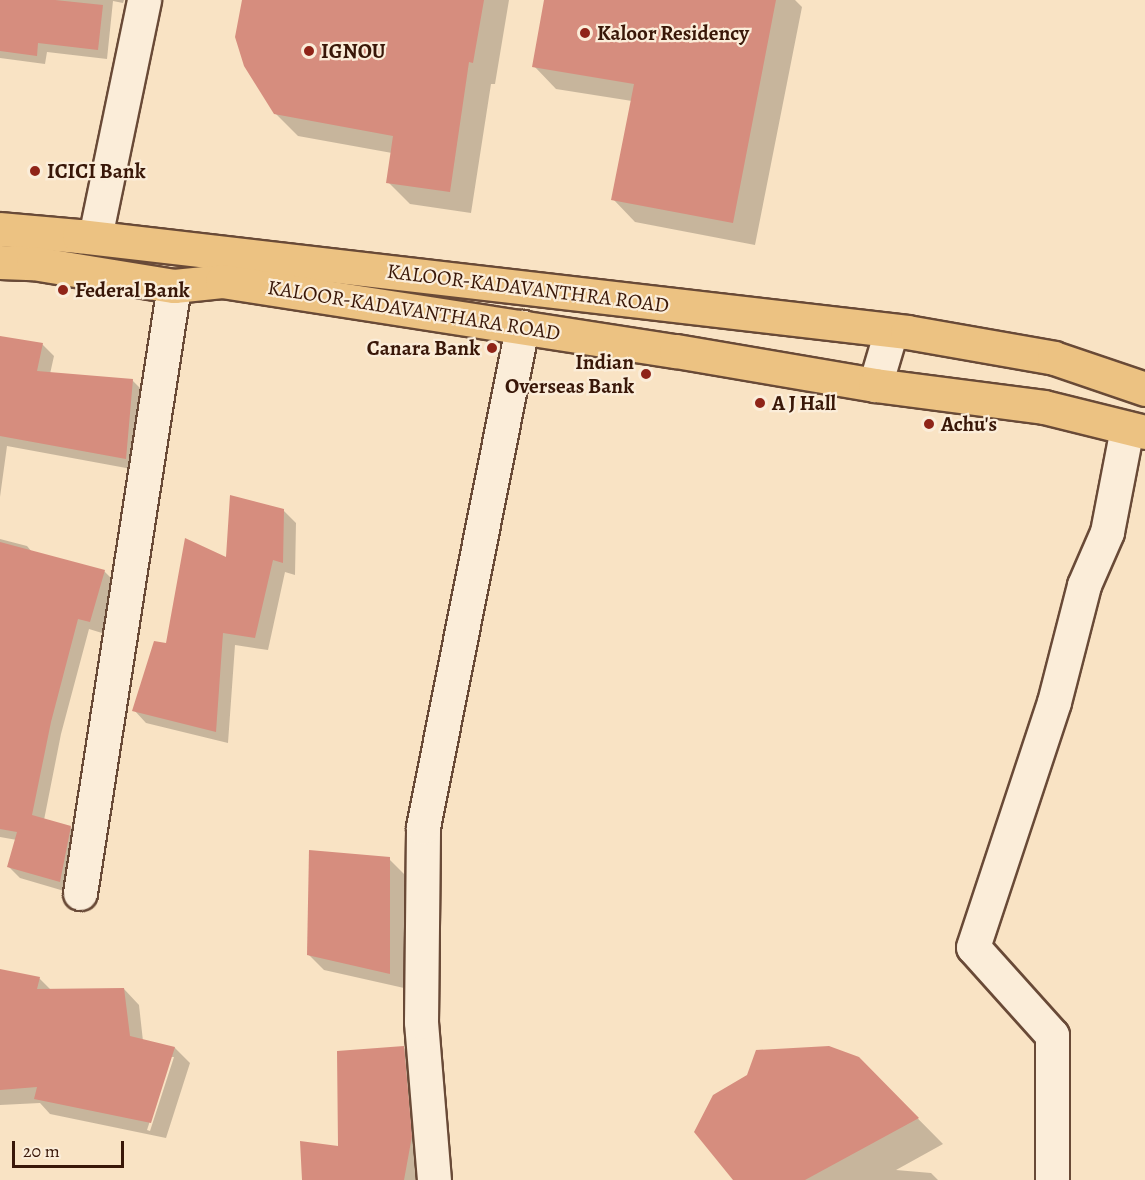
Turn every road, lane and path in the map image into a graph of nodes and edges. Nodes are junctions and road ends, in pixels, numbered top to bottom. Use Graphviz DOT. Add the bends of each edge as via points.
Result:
graph roads {
  1 [pos="144,0"];
  2 [pos="0,229"];
  3 [pos="95,237"];
  4 [pos="0,262"];
  5 [pos="174,286"];
  6 [pos="522,327"];
  7 [pos="891,331"];
  8 [pos="875,385"];
  9 [pos="1139,387"];
  10 [pos="1136,430"];
  11 [pos="80,894"];
  12 [pos="434,1180"];
  13 [pos="1052,1180"];
  1 -- 3 [label="street"];
  2 -- 3 [label="main road, KALOOR-KADAVANTHRA ROAD"];
  3 -- 7 [label="main road, KALOOR-KADAVANTHRA ROAD"];
  4 -- 5 [label="main road, KALOOR-KADAVANTHARA ROAD" via="33,263"];
  5 -- 6 [label="main road, KALOOR-KADAVANTHARA ROAD" via="222,281"];
  5 -- 11 [label="street"];
  6 -- 8 [label="main road, KALOOR-KADAVANTHARA ROAD"];
  6 -- 12 [label="street" via="423,827 421,1022"];
  7 -- 8 [label="street"];
  7 -- 9 [label="main road, KALOOR-KADAVANTHRA ROAD" via="1054,358"];
  8 -- 10 [label="main road, KALOOR-KADAVANTHARA ROAD" via="1044,407"];
  9 -- 10 [label="main road"];
  10 -- 13 [label="street" via="1107,532 1084,585 1054,702 974,947 1052,1035"];
}
